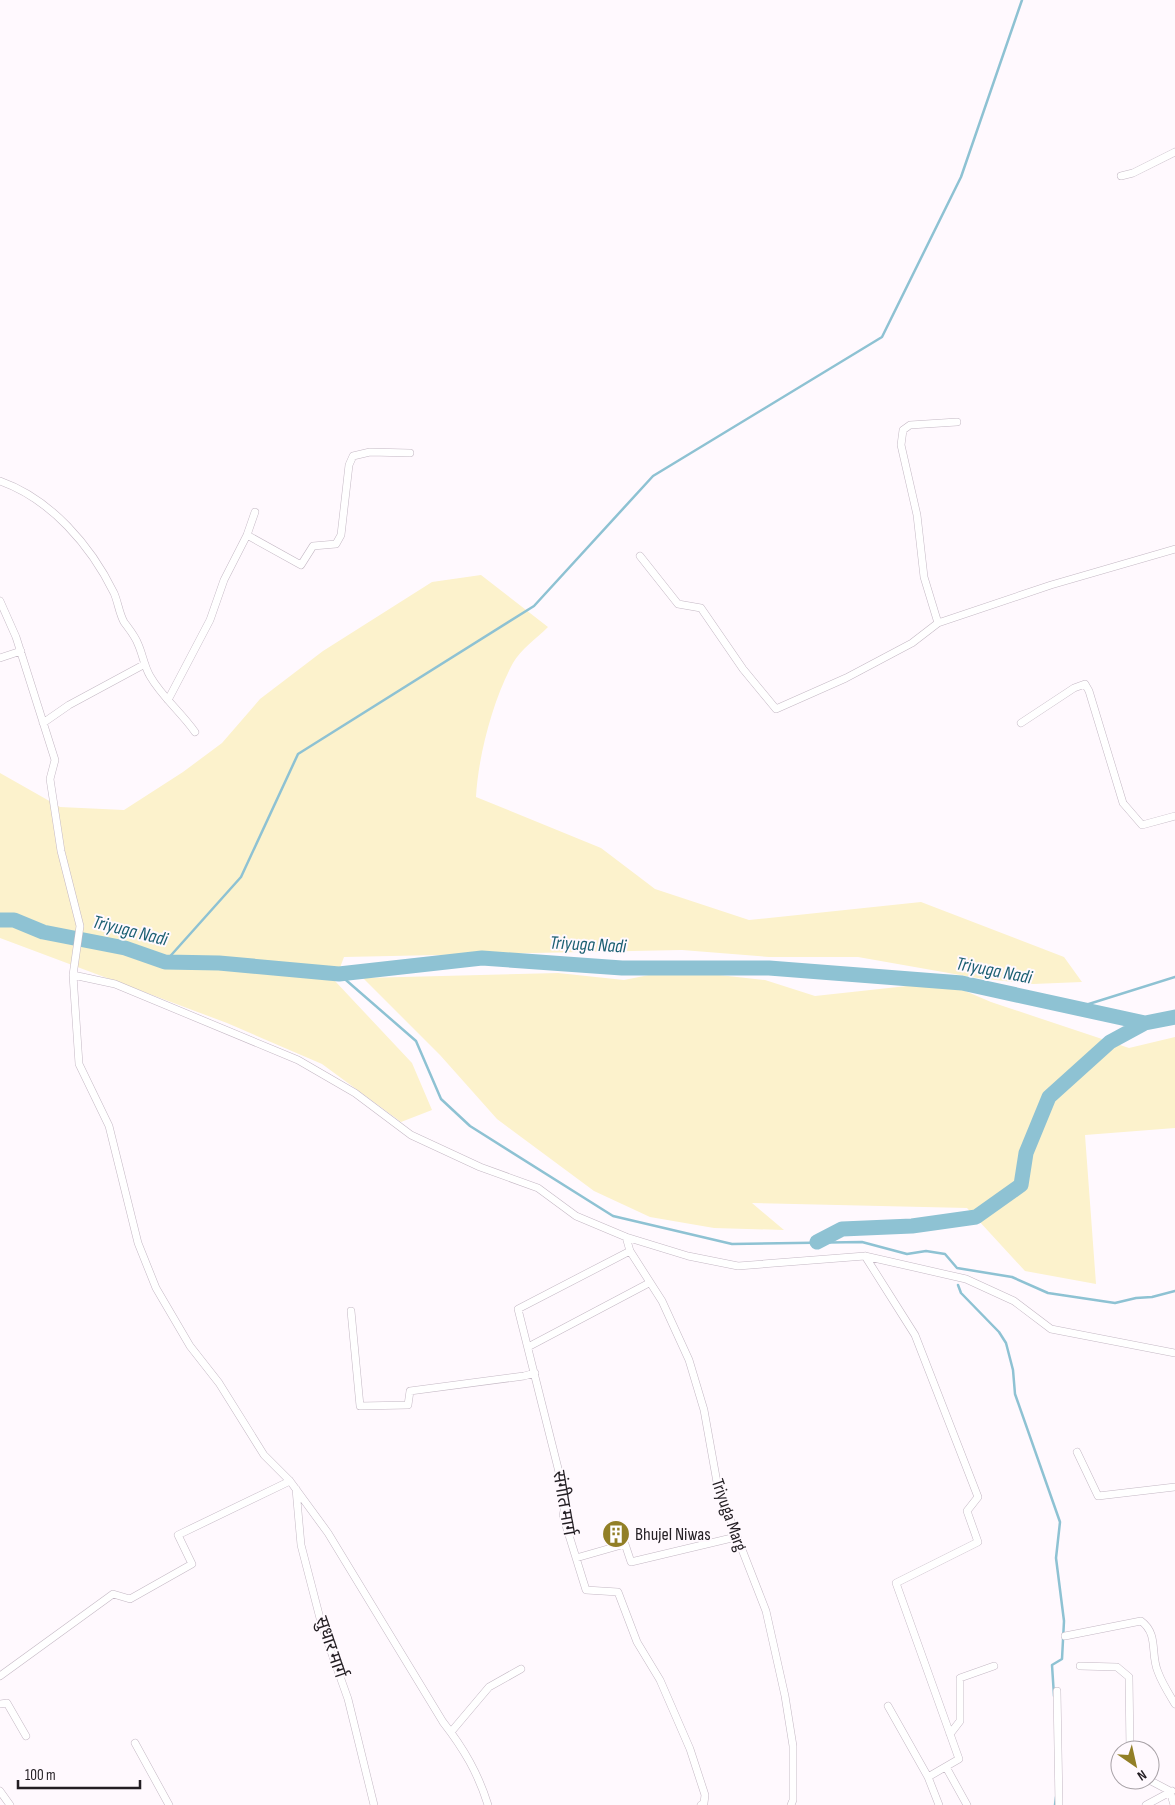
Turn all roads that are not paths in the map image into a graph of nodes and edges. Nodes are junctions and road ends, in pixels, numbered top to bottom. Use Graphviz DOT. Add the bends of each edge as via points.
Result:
graph roads {
  1 [pos="1175,152"];
  2 [pos="1120,176"];
  3 [pos="957,422"];
  4 [pos="410,453"];
  5 [pos="0,481"];
  6 [pos="255,512"];
  7 [pos="247,536"];
  8 [pos="1175,550"];
  9 [pos="640,556"];
  10 [pos="0,600"];
  11 [pos="938,623"];
  12 [pos="21,651"];
  13 [pos="0,658"];
  14 [pos="144,664"];
  15 [pos="168,700"];
  16 [pos="42,723"];
  17 [pos="1021,723"];
  18 [pos="195,732"];
  19 [pos="1175,816"];
  20 [pos="73,975"];
  21 [pos="626,1237"];
  22 [pos="630,1251"];
  23 [pos="865,1256"];
  24 [pos="649,1283"];
  25 [pos="351,1312"];
  26 [pos="528,1347"];
  27 [pos="1175,1352"];
  28 [pos="535,1372"];
  29 [pos="1077,1452"];
  30 [pos="290,1481"];
  31 [pos="1175,1487"];
  32 [pos="296,1488"];
  33 [pos="736,1537"];
  34 [pos="576,1558"];
  35 [pos="1065,1636"];
  36 [pos="994,1666"];
  37 [pos="1080,1666"];
  38 [pos="521,1669"];
  39 [pos="0,1676"];
  40 [pos="1057,1691"];
  41 [pos="0,1704"];
  42 [pos="1175,1704"];
  43 [pos="888,1706"];
  44 [pos="451,1732"];
  45 [pos="950,1734"];
  46 [pos="26,1736"];
  47 [pos="1130,1740"];
  48 [pos="135,1743"];
  49 [pos="946,1767"];
  50 [pos="928,1776"];
  51 [pos="1160,1785"];
  52 [pos="1173,1790"];
  53 [pos="0,1792"];
  54 [pos="10,1805"];
  55 [pos="169,1805"];
  56 [pos="374,1805"];
  57 [pos="488,1805"];
  58 [pos="702,1805"];
  59 [pos="790,1805"];
  60 [pos="939,1805"];
  61 [pos="967,1805"];
  62 [pos="1059,1805"];
  63 [pos="1146,1805"];
  64 [pos="1174,1805"];
  1 -- 2 [label="street" via="1133,174"];
  3 -- 11 [label="street" via="910,425 903,430 901,445 917,514 924,578"];
  4 -- 7 [label="street" via="370,452 353,456 349,465 341,535 336,544 314,546 301,565"];
  5 -- 14 [label="street" via="53,513 85,547 114,594 138,643"];
  6 -- 7 [label="street"];
  7 -- 15 [label="street" via="224,580 210,620"];
  8 -- 11 [label="street" via="1051,584"];
  9 -- 11 [label="street" via="678,604 701,608 743,669 776,709 846,678 912,643"];
  10 -- 12 [label="street"];
  12 -- 13 [label="street"];
  12 -- 16 [label="street"];
  14 -- 15 [label="street"];
  14 -- 16 [label="street"];
  15 -- 18 [label="street" via="179,709"];
  16 -- 20 [label="street" via="55,760 50,780 61,851 80,926"];
  17 -- 19 [label="street" via="1085,684 1123,803 1142,825"];
  20 -- 21 [label="street" via="115,984 298,1060 356,1093 411,1135 480,1167 538,1188 576,1216"];
  20 -- 30 [label="street" via="79,1064 109,1126 138,1243 156,1288 190,1346 219,1383 264,1455"];
  21 -- 22 [label="street, Triyuga Marg"];
  21 -- 23 [label="street" via="688,1256 738,1266"];
  22 -- 24 [label="street, Triyuga Marg"];
  22 -- 26 [label="street, संगीत मार्ग" via="518,1308"];
  23 -- 27 [label="street" via="966,1279 1014,1301 1052,1329"];
  23 -- 45 [label="street" via="915,1335 978,1497 967,1511 978,1542 896,1582"];
  24 -- 26 [label="street"];
  24 -- 33 [label="street, Triyuga Marg" via="662,1301 689,1360 704,1410 718,1488"];
  25 -- 28 [label="street" via="360,1406 408,1405 410,1391"];
  26 -- 28 [label="street, संगीत मार्ग"];
  28 -- 34 [label="street, संगीत मार्ग" via="566,1500 563,1516"];
  29 -- 31 [label="street" via="1098,1496"];
  30 -- 32 [label="street"];
  30 -- 39 [label="street" via="178,1535 192,1564 130,1599 113,1594"];
  32 -- 44 [label="street"];
  32 -- 56 [label="street, सुधार मार्ग" via="302,1545 322,1626 348,1699"];
  33 -- 34 [label="street" via="631,1562 625,1544"];
  33 -- 59 [label="street, Triyuga Marg" via="766,1611 785,1696 793,1746 793,1800"];
  34 -- 58 [label="street, संगीत मार्ग" via="586,1590 618,1592 637,1642 660,1680 690,1749 705,1795"];
  35 -- 42 [label="street" via="1141,1621 1149,1627 1157,1671"];
  36 -- 45 [label="street" via="960,1678 960,1720"];
  37 -- 47 [label="street" via="1117,1668 1130,1677"];
  38 -- 44 [label="street" via="489,1687"];
  40 -- 62 [label="street"];
  41 -- 46 [label="street" via="8,1704"];
  43 -- 50 [label="street"];
  44 -- 57 [label="street" via="479,1778"];
  45 -- 49 [label="street" via="959,1760"];
  48 -- 55 [label="street"];
  49 -- 50 [label="street"];
  49 -- 61 [label="street"];
  50 -- 60 [label="street"];
  51 -- 52 [label="street"];
  52 -- 63 [label="street"];
  52 -- 64 [label="street"];
  53 -- 54 [label="street"];
}
